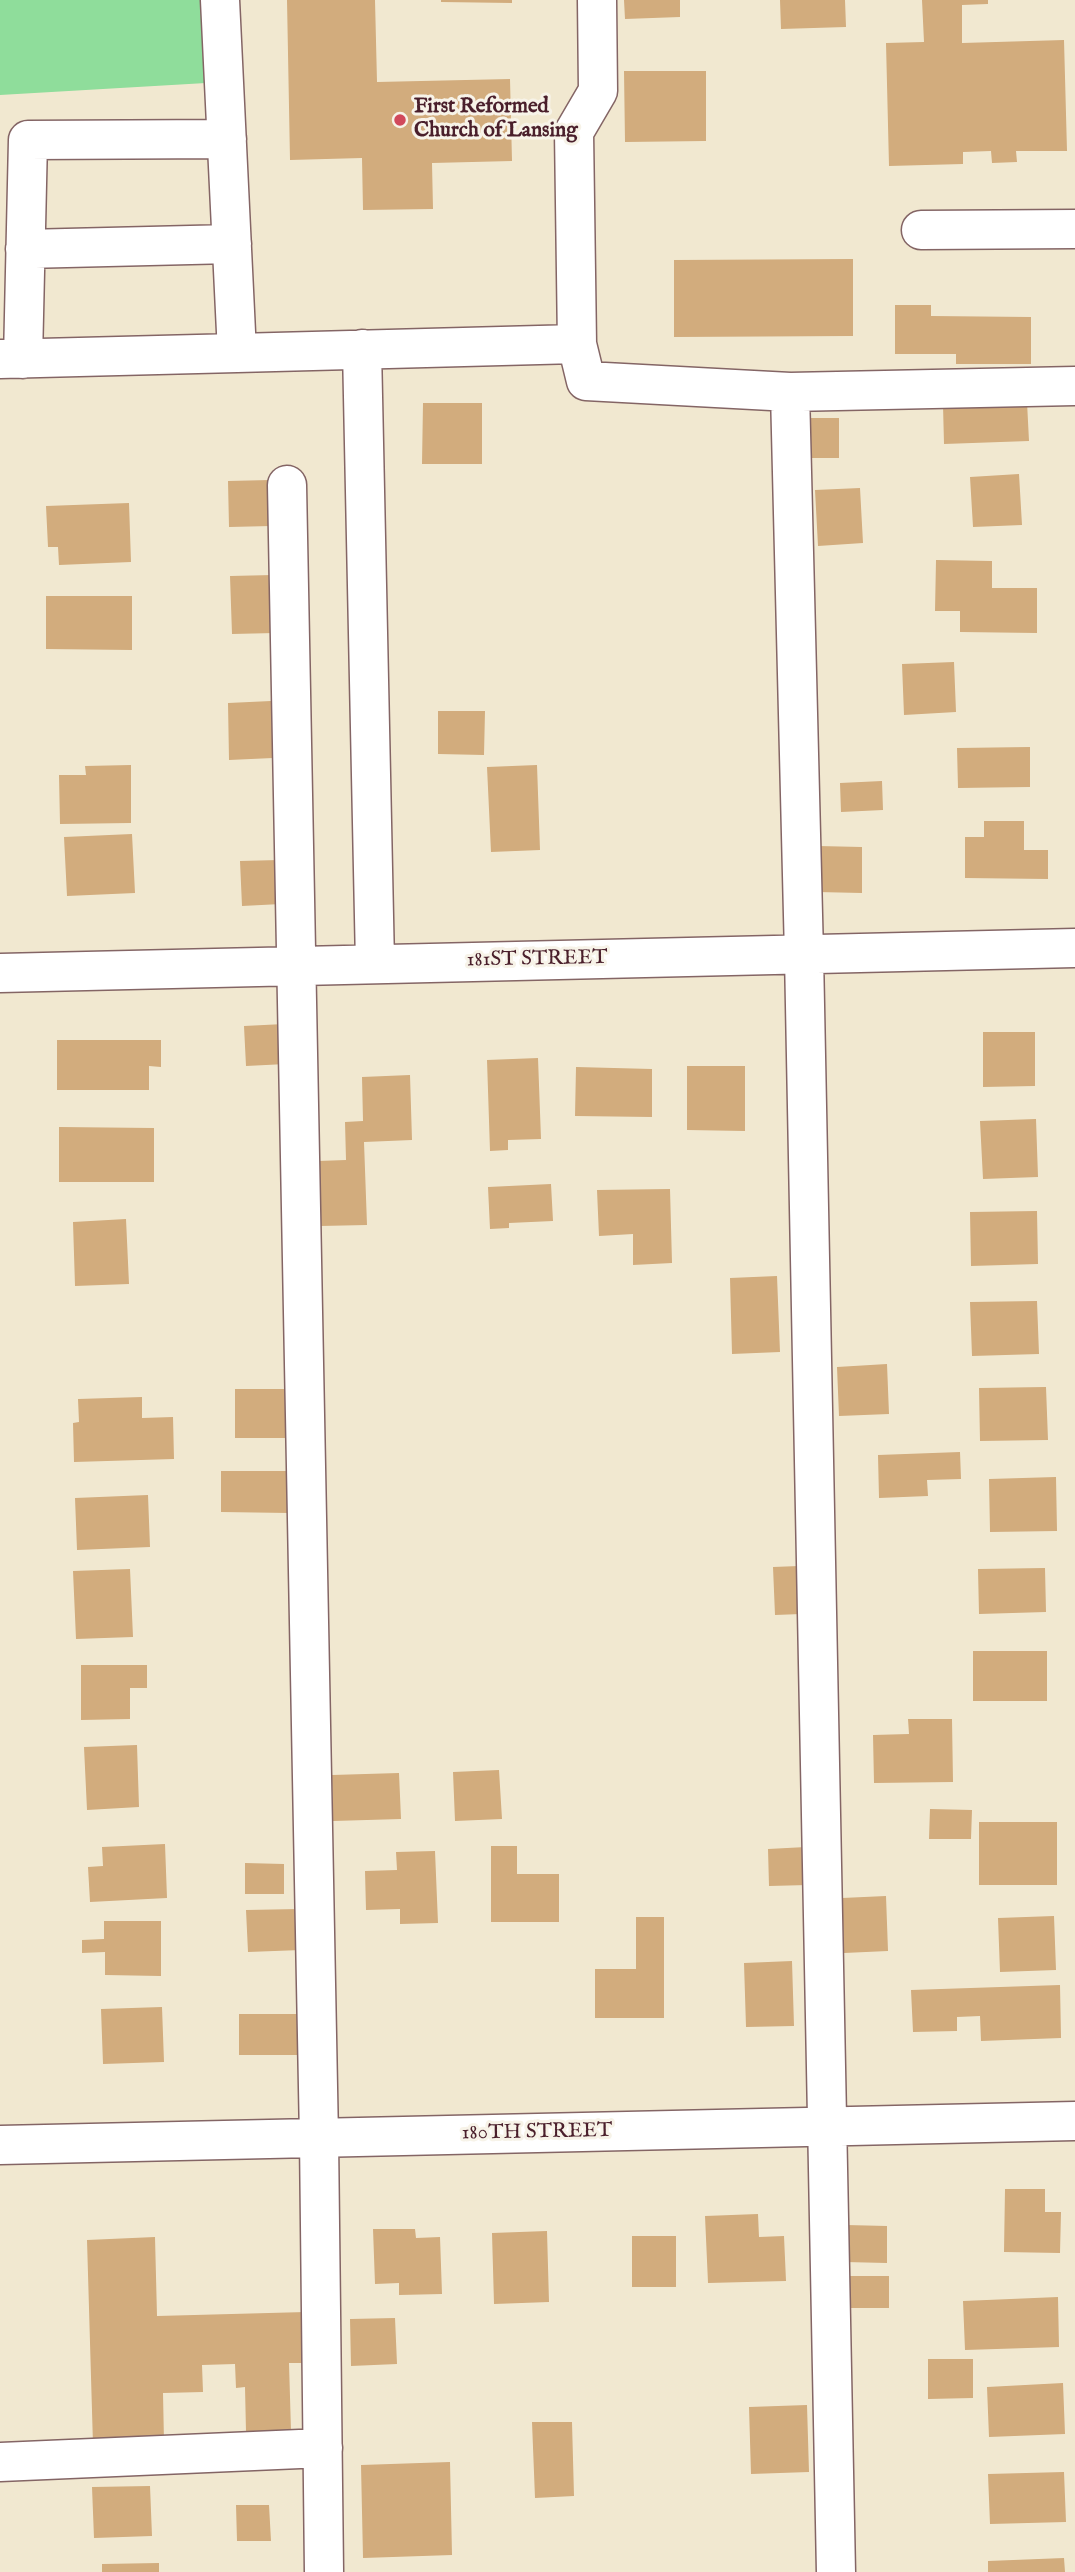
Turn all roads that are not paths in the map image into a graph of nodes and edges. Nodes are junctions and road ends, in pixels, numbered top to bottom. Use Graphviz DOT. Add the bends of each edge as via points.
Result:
graph roads {
  1 [pos="220,0"];
  2 [pos="597,0"];
  3 [pos="227,139"];
  4 [pos="1075,229"];
  5 [pos="922,230"];
  6 [pos="232,244"];
  7 [pos="25,248"];
  8 [pos="577,344"];
  9 [pos="362,349"];
  10 [pos="237,353"];
  11 [pos="11,359"];
  12 [pos="1075,386"];
  13 [pos="790,391"];
  14 [pos="287,485"];
  15 [pos="1075,948"];
  16 [pos="804,954"];
  17 [pos="374,964"];
  18 [pos="296,966"];
  19 [pos="0,973"];
  20 [pos="1075,2121"];
  21 [pos="827,2127"];
  22 [pos="319,2138"];
  23 [pos="0,2145"];
  24 [pos="323,2448"];
  25 [pos="0,2462"];
  26 [pos="324,2572"];
  27 [pos="836,2572"];
  1 -- 3 [label="street"];
  2 -- 8 [label="street" via="598,91 574,132"];
  3 -- 6 [label="street"];
  3 -- 7 [label="street" via="28,140"];
  4 -- 5 [label="street"];
  6 -- 7 [label="street"];
  6 -- 10 [label="street"];
  7 -- 11 [label="street"];
  8 -- 9 [label="street"];
  8 -- 13 [label="street" via="586,381"];
  9 -- 10 [label="street"];
  9 -- 17 [label="street"];
  10 -- 11 [label="street"];
  12 -- 13 [label="street"];
  13 -- 16 [label="street"];
  14 -- 18 [label="street"];
  15 -- 16 [label="street, 181ST STREET"];
  16 -- 17 [label="street, 181ST STREET"];
  16 -- 21 [label="street"];
  17 -- 18 [label="street, 181ST STREET"];
  18 -- 19 [label="street, 181ST STREET"];
  18 -- 22 [label="street"];
  20 -- 21 [label="street, 180TH STREET"];
  21 -- 22 [label="street, 180TH STREET"];
  21 -- 27 [label="street"];
  22 -- 23 [label="street, 180TH STREET"];
  22 -- 24 [label="street"];
  24 -- 25 [label="street"];
  24 -- 26 [label="street"];
}
